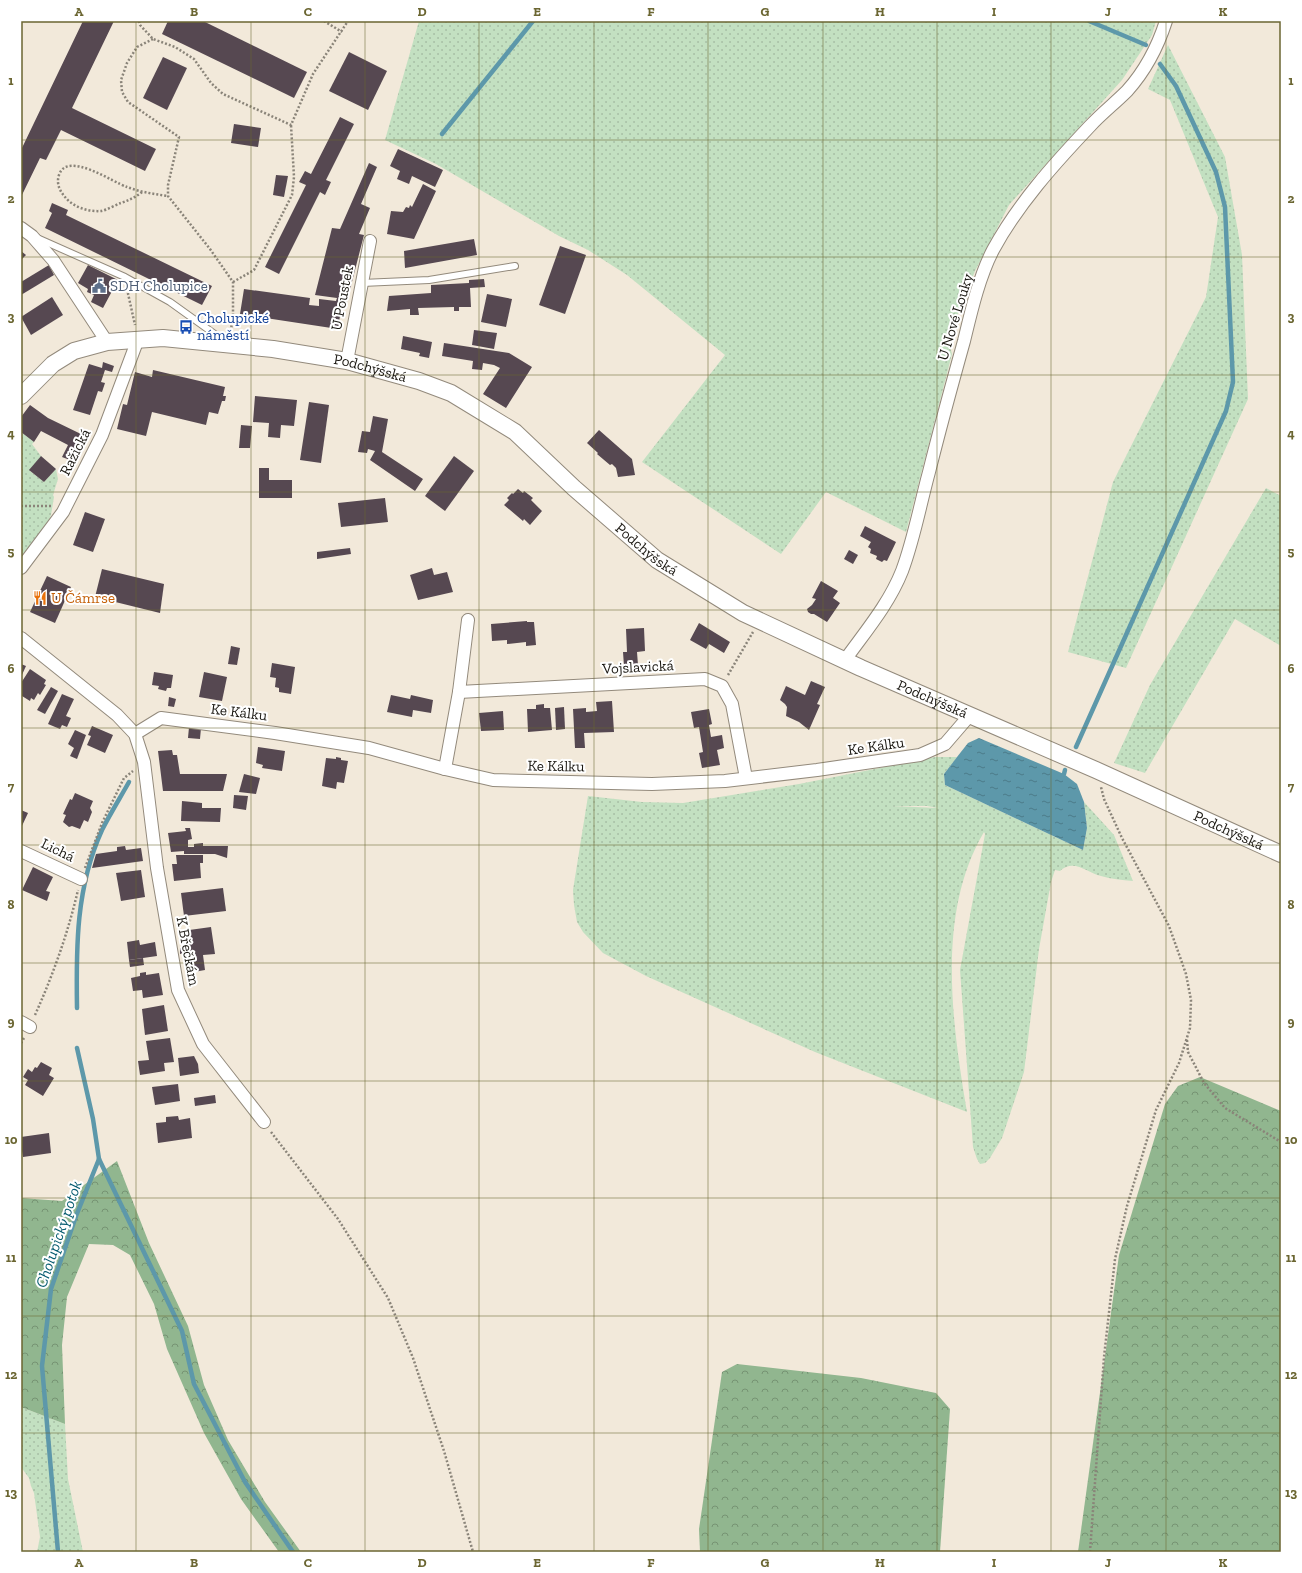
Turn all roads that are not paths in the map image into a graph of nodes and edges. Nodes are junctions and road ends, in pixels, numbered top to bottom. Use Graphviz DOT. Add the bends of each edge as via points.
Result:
graph roads {
  1 [pos="1166,21"];
  2 [pos="21,228"];
  3 [pos="32,236"];
  4 [pos="370,240"];
  5 [pos="515,266"];
  6 [pos="362,283"];
  7 [pos="138,339"];
  8 [pos="107,342"];
  9 [pos="228,343"];
  10 [pos="347,361"];
  11 [pos="21,396"];
  12 [pos="21,568"];
  13 [pos="468,620"];
  14 [pos="21,638"];
  15 [pos="845,660"];
  16 [pos="459,692"];
  17 [pos="970,715"];
  18 [pos="135,734"];
  19 [pos="445,769"];
  20 [pos="746,778"];
  21 [pos="21,851"];
  22 [pos="1281,854"];
  23 [pos="81,879"];
  24 [pos="264,1122"];
  1 -- 15 [label="street, U Nové Louky" via="1148,62 1127,90 1091,125 1027,197 992,252 967,327 911,543 901,572 890,595"];
  2 -- 3 [label="street"];
  3 -- 8 [label="street" via="54,260"];
  3 -- 9 [label="lane" via="125,277 170,302"];
  4 -- 6 [label="street, U Poustek"];
  5 -- 6 [label="lane" via="429,280"];
  6 -- 10 [label="street, U Poustek"];
  7 -- 8 [label="street, Podchýšská"];
  7 -- 9 [label="street, Podchýšská" via="162,338"];
  7 -- 12 [label="street, Ražická" via="102,435 65,508"];
  8 -- 11 [label="street, Podchýšská" via="74,351 52,364"];
  9 -- 10 [label="street, Podchýšská"];
  10 -- 15 [label="street, Podchýšská" via="419,381 451,393 515,432 574,488 657,560 743,613"];
  13 -- 16 [label="street"];
  14 -- 18 [label="street" via="118,715"];
  15 -- 17 [label="street, Podchýšská"];
  16 -- 19 [label="street"];
  16 -- 20 [label="street, Vojslavická" via="706,679 722,686 732,704"];
  17 -- 20 [label="street, Ke Kálku" via="945,744 920,756"];
  17 -- 22 [label="street, Podchýšská"];
  18 -- 19 [label="street, Ke Kálku" via="162,718 369,748"];
  18 -- 24 [label="street, K Břečkám" via="144,762 157,868 178,990 203,1044"];
  19 -- 20 [label="street, Ke Kálku" via="493,780 652,784"];
  21 -- 23 [label="street, Lichá"];
}
